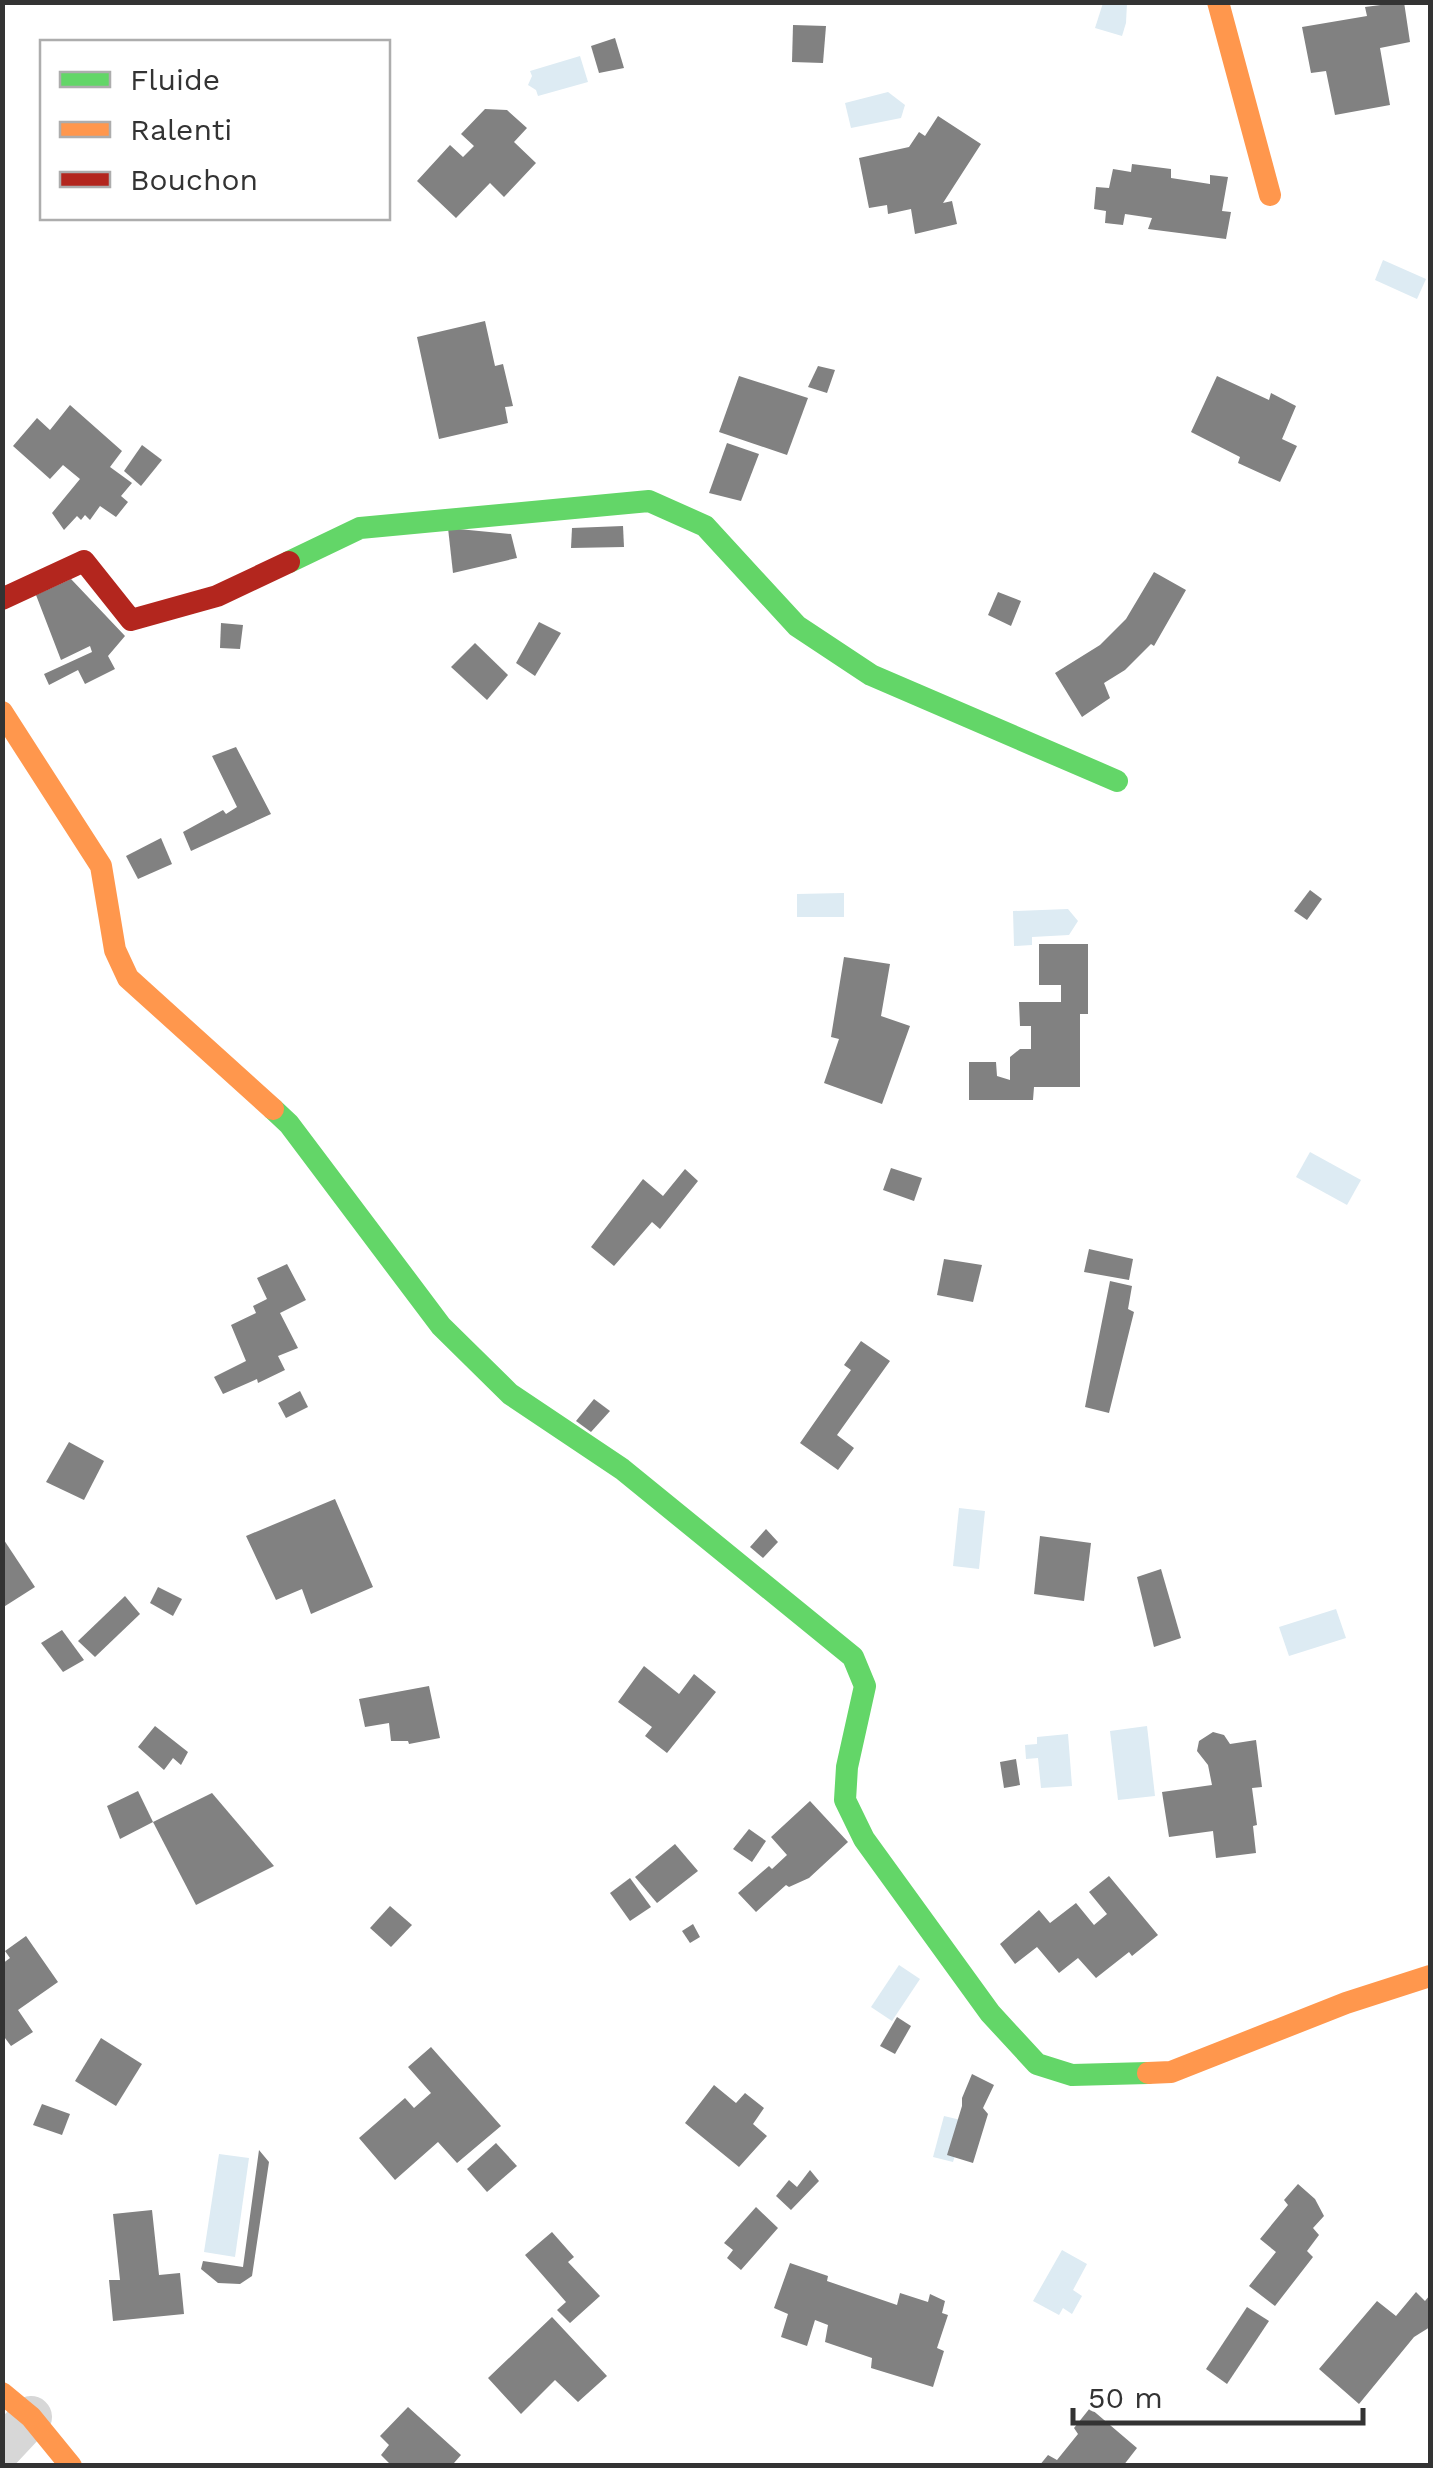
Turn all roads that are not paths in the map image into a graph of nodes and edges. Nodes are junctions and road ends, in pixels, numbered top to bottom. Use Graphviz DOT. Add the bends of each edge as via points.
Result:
graph roads {
  1 [pos="1218,2"];
  2 [pos="1270,195"];
  3 [pos="2,599"];
  4 [pos="2,712"];
  5 [pos="1117,782"];
  6 [pos="1430,1976"];
  7 [pos="17,2405"];
  8 [pos="2,2448"];
  9 [pos="71,2466"];
  1 -- 2 [label="street"];
  3 -- 5 [label="street" via="84,561 131,620 216,596 360,528 648,501 706,526 797,626 871,675"];
  4 -- 6 [label="street" via="101,866 115,950 128,978 289,1124 441,1326 510,1394 622,1470 853,1657 866,1686 846,1800 864,1840 990,2014 1037,2064 1072,2075 1170,2072"];
  7 -- 8 [label="street"];
  7 -- 9 [label="street"];
}
